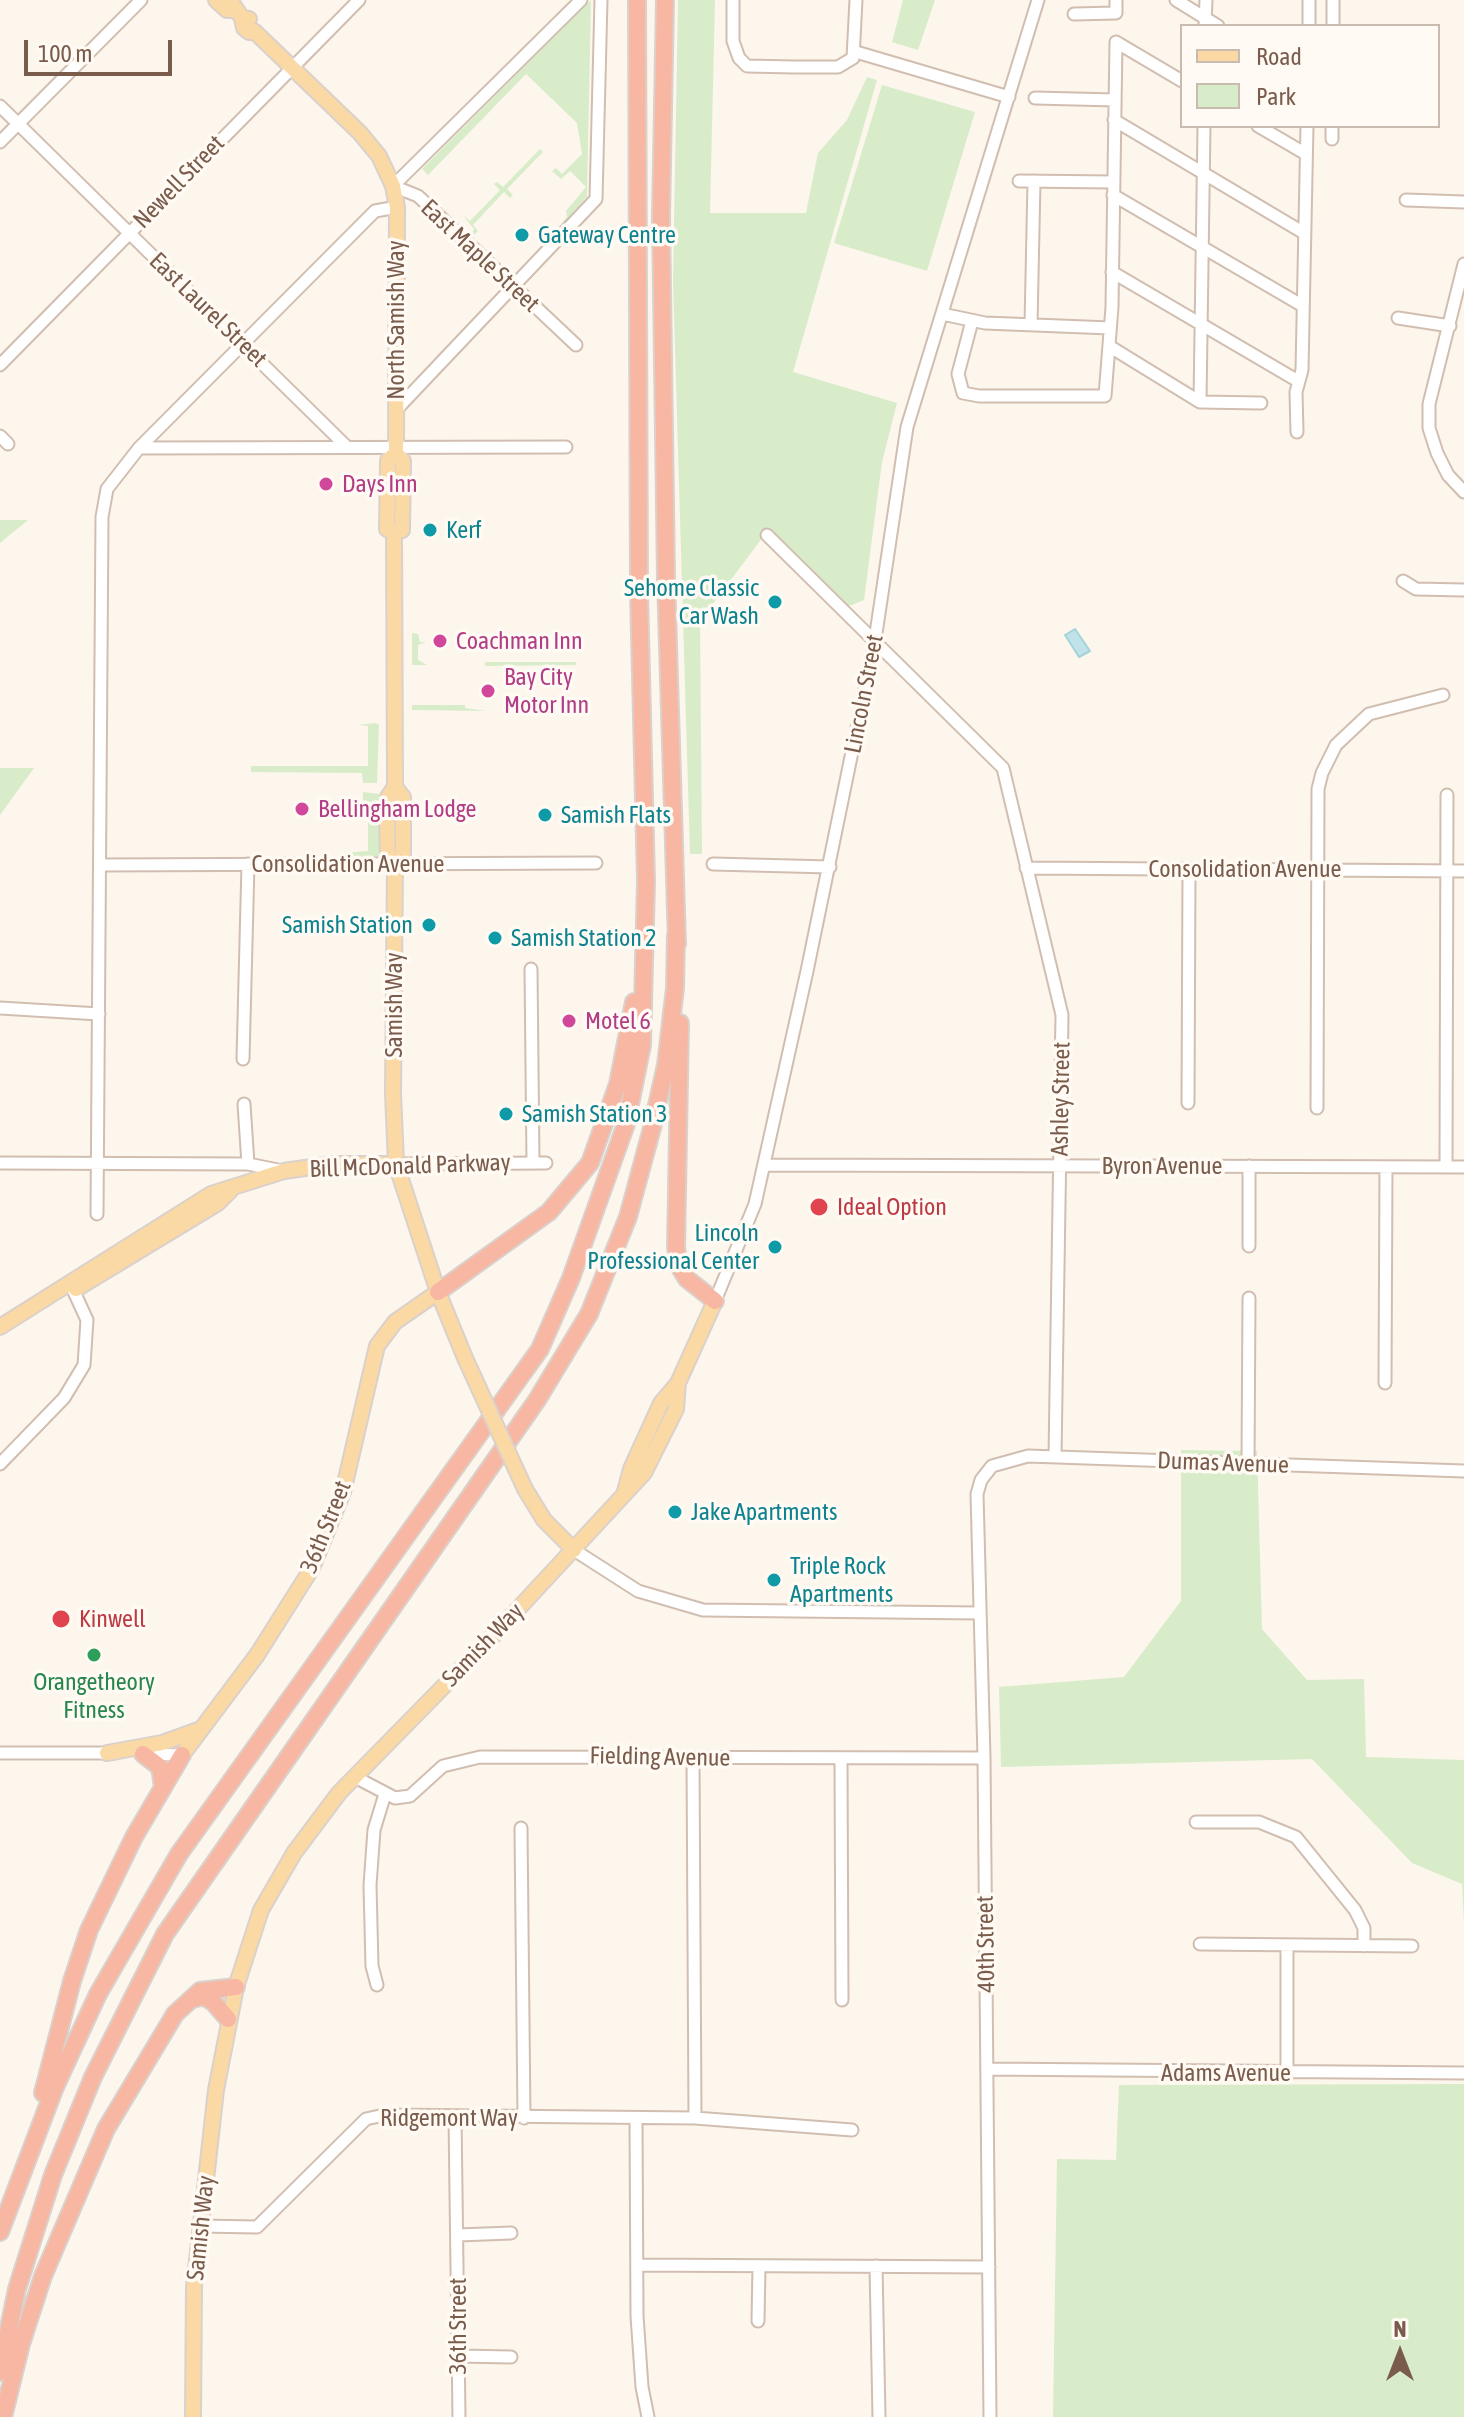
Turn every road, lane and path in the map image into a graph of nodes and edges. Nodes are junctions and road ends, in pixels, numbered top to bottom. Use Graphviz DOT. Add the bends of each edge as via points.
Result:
graph roads {
  1 [pos="141,0"];
  2 [pos="216,0"];
  3 [pos="359,0"];
  4 [pos="581,0"];
  5 [pos="601,0"];
  6 [pos="637,0"];
  7 [pos="665,0"];
  8 [pos="733,0"];
  9 [pos="856,0"];
  10 [pos="1038,0"];
  11 [pos="1116,0"];
  12 [pos="1176,0"];
  13 [pos="1206,0"];
  14 [pos="1333,0"];
  15 [pos="1308,1"];
  16 [pos="235,9"];
  17 [pos="1074,14"];
  18 [pos="1205,22"];
  19 [pos="1309,24"];
  20 [pos="1333,24"];
  21 [pos="856,52"];
  22 [pos="292,67"];
  23 [pos="1180,80"];
  24 [pos="1009,97"];
  25 [pos="1035,98"];
  26 [pos="1115,100"];
  27 [pos="0,106"];
  28 [pos="1114,120"];
  29 [pos="18,124"];
  30 [pos="1204,128"];
  31 [pos="1261,128"];
  32 [pos="1307,128"];
  33 [pos="1332,128"];
  34 [pos="1332,139"];
  35 [pos="0,142"];
  36 [pos="1306,154"];
  37 [pos="1203,173"];
  38 [pos="1019,181"];
  39 [pos="1034,181"];
  40 [pos="1113,182"];
  41 [pos="393,186"];
  42 [pos="1113,195"];
  43 [pos="1406,200"];
  44 [pos="1464,202"];
  45 [pos="397,207"];
  46 [pos="129,233"];
  47 [pos="1304,233"];
  48 [pos="1202,248"];
  49 [pos="1464,264"];
  50 [pos="1112,272"];
  51 [pos="514,287"];
  52 [pos="1303,306"];
  53 [pos="942,314"];
  54 [pos="1398,318"];
  55 [pos="972,321"];
  56 [pos="1031,325"];
  57 [pos="1201,325"];
  58 [pos="1450,326"];
  59 [pos="1110,328"];
  60 [pos="242,344"];
  61 [pos="576,345"];
  62 [pos="1109,346"];
  63 [pos="0,365"];
  64 [pos="1298,381"];
  65 [pos="1200,402"];
  66 [pos="1261,403"];
  67 [pos="396,410"];
  68 [pos="1297,432"];
  69 [pos="347,447"];
  70 [pos="566,447"];
  71 [pos="139,448"];
  72 [pos="396,450"];
  73 [pos="1464,492"];
  74 [pos="767,535"];
  75 [pos="1403,581"];
  76 [pos="1464,590"];
  77 [pos="875,640"];
  78 [pos="1443,695"];
  79 [pos="1447,795"];
  80 [pos="596,863"];
  81 [pos="248,864"];
  82 [pos="395,864"];
  83 [pos="713,864"];
  84 [pos="100,865"];
  85 [pos="830,867"];
  86 [pos="1026,868"];
  87 [pos="1189,869"];
  88 [pos="1318,870"];
  89 [pos="1446,871"];
  90 [pos="1464,871"];
  91 [pos="646,881"];
  92 [pos="676,935"];
  93 [pos="531,969"];
  94 [pos="0,1008"];
  95 [pos="99,1014"];
  96 [pos="243,1059"];
  97 [pos="1188,1103"];
  98 [pos="244,1104"];
  99 [pos="1317,1108"];
  100 [pos="0,1163"];
  101 [pos="98,1163"];
  102 [pos="533,1163"];
  103 [pos="546,1163"];
  104 [pos="248,1164"];
  105 [pos="396,1164"];
  106 [pos="764,1165"];
  107 [pos="1060,1166"];
  108 [pos="1249,1166"];
  109 [pos="1386,1167"];
  110 [pos="1446,1167"];
  111 [pos="1464,1167"];
  112 [pos="284,1171"];
  113 [pos="97,1214"];
  114 [pos="1249,1246"];
  115 [pos="72,1286"];
  116 [pos="438,1292"];
  117 [pos="1249,1298"];
  118 [pos="715,1301"];
  119 [pos="0,1327"];
  120 [pos="0,1335"];
  121 [pos="1385,1383"];
  122 [pos="1055,1456"];
  123 [pos="0,1464"];
  124 [pos="1248,1464"];
  125 [pos="1464,1471"];
  126 [pos="986,1472"];
  127 [pos="574,1550"];
  128 [pos="979,1613"];
  129 [pos="201,1729"];
  130 [pos="0,1753"];
  131 [pos="107,1753"];
  132 [pos="143,1754"];
  133 [pos="182,1755"];
  134 [pos="693,1758"];
  135 [pos="841,1758"];
  136 [pos="984,1758"];
  137 [pos="355,1777"];
  138 [pos="163,1787"];
  139 [pos="385,1794"];
  140 [pos="1196,1822"];
  141 [pos="521,1828"];
  142 [pos="1200,1944"];
  143 [pos="1287,1945"];
  144 [pos="1364,1946"];
  145 [pos="1412,1946"];
  146 [pos="377,1985"];
  147 [pos="236,1987"];
  148 [pos="192,1999"];
  149 [pos="842,2000"];
  150 [pos="228,2019"];
  151 [pos="988,2069"];
  152 [pos="1287,2073"];
  153 [pos="1464,2073"];
  154 [pos="455,2117"];
  155 [pos="524,2118"];
  156 [pos="695,2118"];
  157 [pos="636,2119"];
  158 [pos="852,2130"];
  159 [pos="18,2179"];
  160 [pos="200,2226"];
  161 [pos="0,2232"];
  162 [pos="511,2233"];
  163 [pos="458,2235"];
  164 [pos="638,2265"];
  165 [pos="759,2266"];
  166 [pos="876,2266"];
  167 [pos="989,2267"];
  168 [pos="758,2321"];
  169 [pos="459,2356"];
  170 [pos="511,2357"];
  171 [pos="0,2372"];
  172 [pos="3,2417"];
  173 [pos="193,2417"];
  174 [pos="459,2417"];
  175 [pos="648,2417"];
  176 [pos="879,2417"];
  177 [pos="990,2417"];
  1 -- 29 [label="street"];
  2 -- 16 [label="main road, East Maple Street" via="227,10"];
  3 -- 22 [label="street, Newell Street"];
  4 -- 41 [label="street"];
  5 -- 51 [label="street" via="597,194 590,208"];
  6 -- 91 [label="highway" via="639,593"];
  7 -- 92 [label="highway" via="661,216"];
  8 -- 21 [label="street" via="734,50 747,66 838,67"];
  9 -- 21 [label="street"];
  10 -- 24 [label="street, Lincoln Street"];
  11 -- 17 [label="street" via="1116,13"];
  12 -- 18 [label="street"];
  13 -- 18 [label="street"];
  14 -- 20 [label="street"];
  15 -- 19 [label="street"];
  16 -- 22 [label="main road, East Maple Street"];
  21 -- 24 [label="street"];
  22 -- 41 [label="main road, East Maple Street" via="373,147"];
  22 -- 46 [label="street, Newell Street"];
  23 -- 26 [label="street" via="1116,42"];
  24 -- 53 [label="street, Lincoln Street"];
  25 -- 26 [label="street"];
  26 -- 28 [label="street"];
  27 -- 29 [label="street, East Laurel Street"];
  28 -- 37 [label="street"];
  28 -- 40 [label="street"];
  29 -- 35 [label="street"];
  29 -- 46 [label="street, East Laurel Street"];
  30 -- 37 [label="street"];
  31 -- 36 [label="street"];
  32 -- 36 [label="street"];
  33 -- 34 [label="street"];
  36 -- 47 [label="street"];
  37 -- 47 [label="street"];
  37 -- 48 [label="street"];
  38 -- 39 [label="street"];
  39 -- 40 [label="street"];
  39 -- 56 [label="street"];
  40 -- 42 [label="street"];
  41 -- 45 [label="main road, North Samish Way"];
  41 -- 51 [label="street, East Maple Street" via="418,196"];
  42 -- 48 [label="street"];
  42 -- 50 [label="street"];
  43 -- 44 [label="street"];
  45 -- 60 [label="street" via="375,211"];
  45 -- 67 [label="main road, North Samish Way"];
  46 -- 60 [label="street, East Laurel Street"];
  46 -- 63 [label="street, Newell Street"];
  47 -- 52 [label="street"];
  48 -- 52 [label="street"];
  48 -- 57 [label="street"];
  49 -- 58 [label="street"];
  50 -- 57 [label="street"];
  50 -- 59 [label="street"];
  51 -- 61 [label="street, East Maple Street"];
  51 -- 67 [label="street"];
  52 -- 64 [label="street"];
  53 -- 55 [label="street"];
  53 -- 77 [label="street, Lincoln Street" via="907,427"];
  54 -- 58 [label="street"];
  55 -- 56 [label="street"];
  55 -- 62 [label="street" via="958,384 963,393 979,396 1105,396"];
  56 -- 59 [label="street"];
  57 -- 64 [label="street"];
  57 -- 65 [label="street"];
  58 -- 73 [label="street" via="1434,379 1429,428 1448,475"];
  59 -- 62 [label="street"];
  60 -- 69 [label="street, East Laurel Street"];
  60 -- 71 [label="street"];
  62 -- 65 [label="street"];
  64 -- 68 [label="street"];
  65 -- 66 [label="street"];
  67 -- 72 [label="main road, North Samish Way"];
  69 -- 71 [label="street"];
  69 -- 72 [label="street"];
  70 -- 72 [label="street"];
  71 -- 84 [label="street" via="116,474 103,506"];
  72 -- 82 [label="main road, North Samish Way" via="403,461 402,530 394,533 395,787 403,797 403,855"];
  74 -- 77 [label="street"];
  75 -- 76 [label="street" via="1416,589"];
  77 -- 85 [label="street, Lincoln Street"];
  77 -- 86 [label="street, Ashley Street" via="1003,768"];
  78 -- 88 [label="street" via="1381,708 1358,721 1336,745 1318,789"];
  79 -- 89 [label="street"];
  80 -- 82 [label="street, Consolidation Avenue"];
  81 -- 82 [label="street, Consolidation Avenue"];
  81 -- 84 [label="street, Consolidation Avenue"];
  81 -- 96 [label="street"];
  82 -- 105 [label="main road, Samish Way"];
  83 -- 85 [label="street"];
  84 -- 95 [label="street"];
  85 -- 106 [label="street, Lincoln Street"];
  86 -- 87 [label="street, Consolidation Avenue"];
  86 -- 107 [label="street, Ashley Street" via="1062,1015"];
  87 -- 88 [label="street, Consolidation Avenue"];
  87 -- 97 [label="street"];
  88 -- 89 [label="street, Consolidation Avenue"];
  88 -- 99 [label="street"];
  89 -- 90 [label="street, Consolidation Avenue"];
  89 -- 110 [label="street"];
  91 -- 116 [label="highway" via="626,1053 590,1163 549,1212"];
  91 -- 159 [label="highway" via="642,1045 626,1124 540,1349 179,1854 98,1994"];
  92 -- 118 [label="highway" via="676,1247 687,1279"];
  92 -- 171 [label="highway" via="666,1065 652,1128 628,1217 589,1314 537,1400 165,1934 99,2064 53,2175 17,2289"];
  93 -- 102 [label="street"];
  94 -- 95 [label="street"];
  95 -- 101 [label="street"];
  98 -- 104 [label="street"];
  100 -- 101 [label="street"];
  101 -- 104 [label="street"];
  101 -- 113 [label="street"];
  102 -- 103 [label="street, Bill McDonald Parkway"];
  102 -- 105 [label="street, Bill McDonald Parkway"];
  104 -- 112 [label="street"];
  105 -- 112 [label="main road, Bill McDonald Parkway"];
  105 -- 116 [label="main road, Samish Way"];
  106 -- 107 [label="street, Byron Avenue"];
  106 -- 118 [label="street, Lincoln Street" via="755,1204"];
  107 -- 108 [label="street, Byron Avenue"];
  107 -- 122 [label="street, Ashley Street"];
  108 -- 109 [label="street, Byron Avenue"];
  108 -- 114 [label="street"];
  109 -- 110 [label="street, Byron Avenue"];
  109 -- 121 [label="street"];
  110 -- 111 [label="street, Byron Avenue"];
  112 -- 115 [label="main road, Bill McDonald Parkway" via="230,1191 218,1203"];
  115 -- 119 [label="main road, Bill McDonald Parkway"];
  115 -- 120 [label="main road, Bill McDonald Parkway"];
  115 -- 123 [label="street" via="83,1304 89,1336 80,1375"];
  116 -- 127 [label="main road, Samish Way, bridge" via="525,1489 544,1520"];
  116 -- 129 [label="main road, 36th Street" via="395,1322 377,1346 343,1492 312,1568 257,1655"];
  117 -- 124 [label="street"];
  118 -- 127 [label="main road, Lincoln Street" via="678,1383 676,1409 644,1473"];
  122 -- 124 [label="street, Dumas Avenue"];
  122 -- 126 [label="street, Dumas Avenue" via="1014,1457"];
  124 -- 125 [label="street, Dumas Avenue"];
  126 -- 128 [label="street, 40th Street" via="977,1494"];
  127 -- 128 [label="street" via="638,1591 703,1610"];
  127 -- 137 [label="main road, Samish Way"];
  128 -- 136 [label="street, 40th Street"];
  129 -- 131 [label="main road"];
  129 -- 133 [label="main road, 36th Street"];
  130 -- 131 [label="street"];
  131 -- 132 [label="street"];
  132 -- 133 [label="street"];
  132 -- 138 [label="highway" via="160,1767"];
  133 -- 138 [label="highway"];
  134 -- 135 [label="street, Fielding Avenue"];
  134 -- 139 [label="street, Fielding Avenue" via="464,1758 443,1766 410,1796"];
  134 -- 156 [label="street"];
  135 -- 136 [label="street, Fielding Avenue"];
  135 -- 149 [label="street"];
  136 -- 151 [label="street, 40th Street"];
  137 -- 139 [label="street"];
  137 -- 147 [label="main road, Samish Way" via="313,1825 277,1879 248,1943"];
  138 -- 159 [label="highway" via="89,1930"];
  139 -- 146 [label="street" via="374,1830 370,1885"];
  140 -- 144 [label="street" via="1259,1822 1296,1837 1355,1910 1364,1928"];
  141 -- 155 [label="street"];
  142 -- 143 [label="street"];
  143 -- 144 [label="street"];
  143 -- 152 [label="street"];
  144 -- 145 [label="street"];
  147 -- 148 [label="highway" via="200,1991"];
  147 -- 150 [label="main road, Samish Way"];
  148 -- 150 [label="highway" via="203,1996"];
  148 -- 172 [label="highway" via="175,2014 125,2094 83,2175 29,2317"];
  150 -- 160 [label="main road, Samish Way"];
  151 -- 152 [label="street, Adams Avenue"];
  151 -- 167 [label="street, 40th Street"];
  152 -- 153 [label="street, Adams Avenue"];
  154 -- 155 [label="street, Ridgemont Way"];
  154 -- 160 [label="street, Ridgemont Way" via="366,2119 257,2227"];
  154 -- 163 [label="street, 36th Street"];
  155 -- 157 [label="street, Ridgemont Way"];
  156 -- 157 [label="street, Ridgemont Way"];
  156 -- 158 [label="street, Ridgemont Way"];
  157 -- 164 [label="street"];
  159 -- 161 [label="highway"];
  160 -- 173 [label="main road, Samish Way"];
  162 -- 163 [label="street"];
  163 -- 169 [label="street, 36th Street"];
  164 -- 165 [label="street"];
  164 -- 175 [label="street" via="642,2387"];
  165 -- 166 [label="street"];
  165 -- 168 [label="street"];
  166 -- 167 [label="street"];
  166 -- 176 [label="street"];
  167 -- 177 [label="street, 40th Street"];
  169 -- 170 [label="street"];
  169 -- 174 [label="street, 36th Street"];
}
